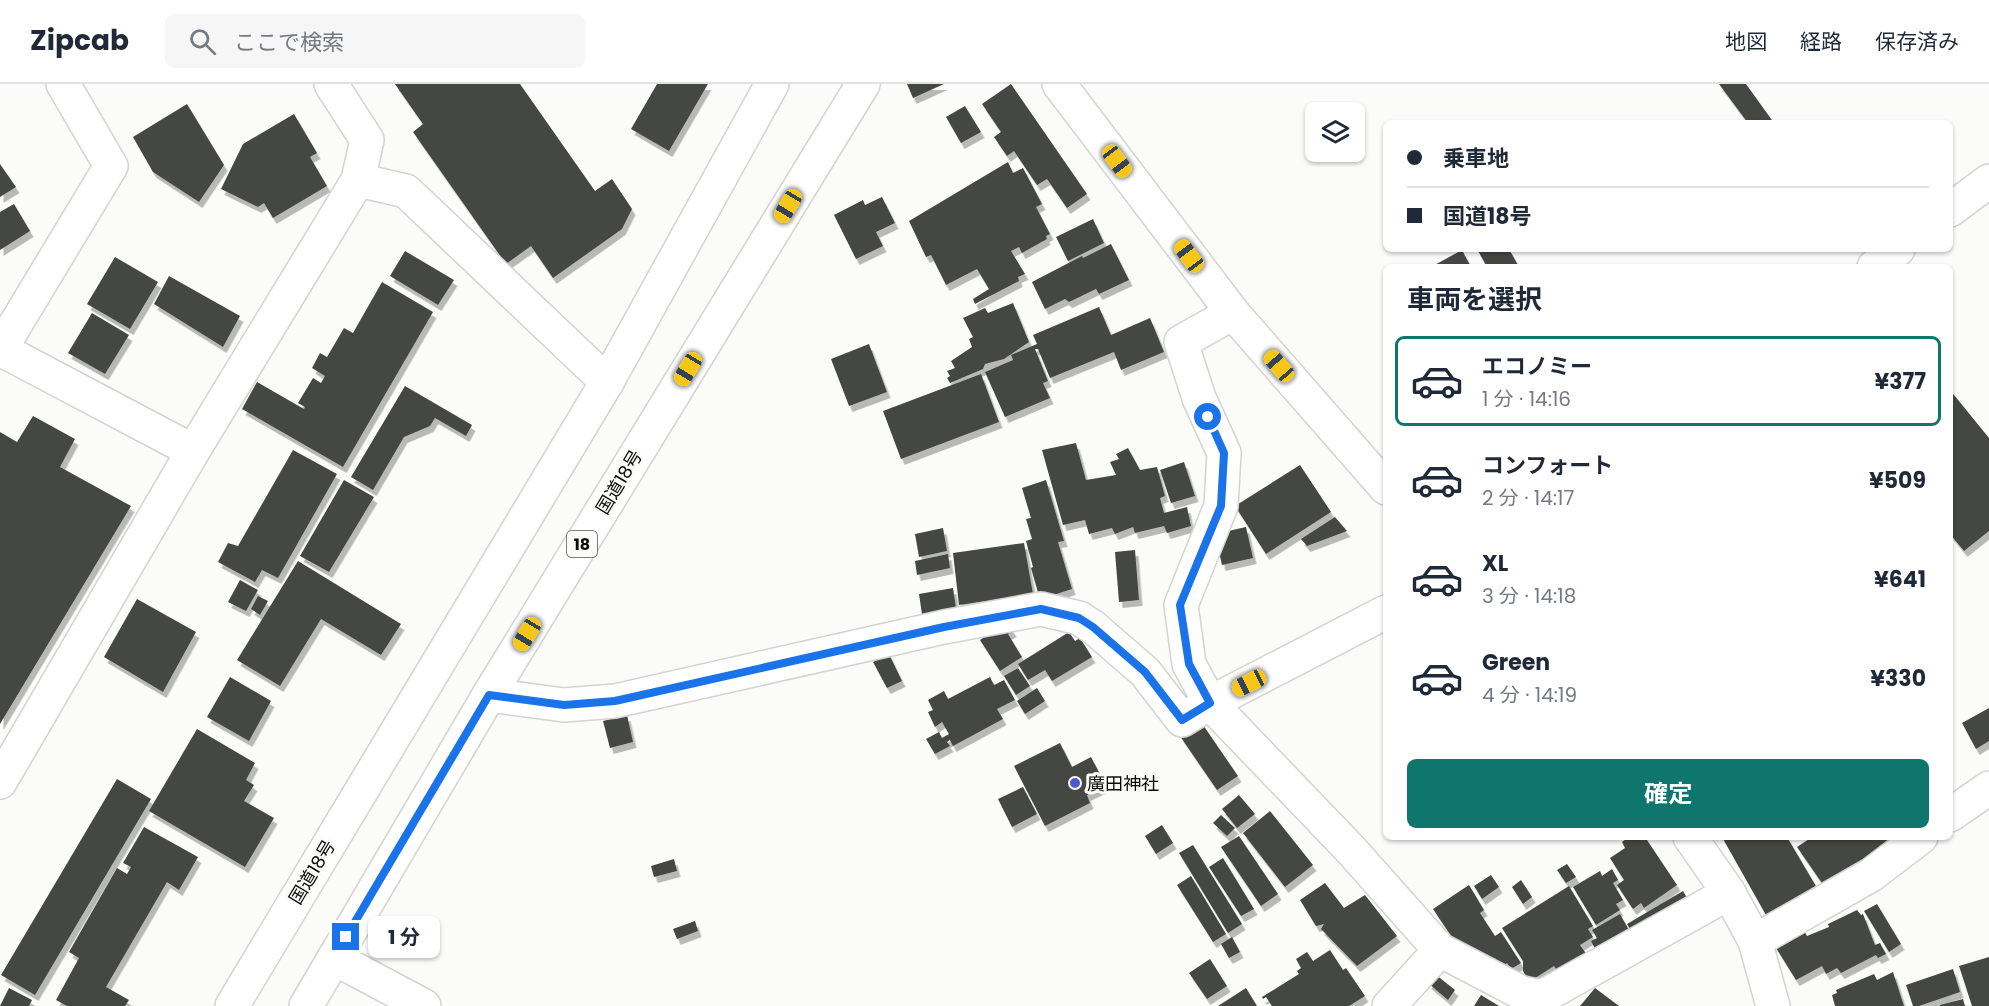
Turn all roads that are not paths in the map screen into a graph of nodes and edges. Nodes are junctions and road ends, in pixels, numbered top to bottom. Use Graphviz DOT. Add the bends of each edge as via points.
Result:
graph roads {
  1 [pos="63,84"];
  2 [pos="331,84"];
  3 [pos="772,84"];
  4 [pos="863,84"];
  5 [pos="1059,84"];
  6 [pos="358,180"];
  7 [pos="1989,181"];
  8 [pos="1953,208"];
  9 [pos="1894,252"];
  10 [pos="1878,264"];
  11 [pos="1233,314"];
  12 [pos="0,349"];
  13 [pos="607,382"];
  14 [pos="193,451"];
  15 [pos="1383,485"];
  16 [pos="1383,614"];
  17 [pos="489,695"];
  18 [pos="1210,703"];
  19 [pos="0,782"];
  20 [pos="1989,788"];
  21 [pos="1953,813"];
  22 [pos="1692,840"];
  23 [pos="1917,840"];
  24 [pos="1729,893"];
  25 [pos="1755,941"];
  26 [pos="1440,950"];
  27 [pos="334,957"];
  28 [pos="232,1006"];
  29 [pos="306,1006"];
  30 [pos="424,1006"];
  31 [pos="1389,1006"];
  32 [pos="1773,1006"];
  1 -- 12 [label="main road" via="111,166"];
  2 -- 6 [label="main road" via="367,140"];
  3 -- 13 [label="main road, 国道18号"];
  4 -- 17 [label="main road, 国道18号 / 18"];
  5 -- 11 [label="main road"];
  6 -- 13 [label="main road" via="406,191"];
  6 -- 14 [label="main road"];
  7 -- 8 [label="main road"];
  9 -- 10 [label="main road"];
  11 -- 15 [label="main road"];
  11 -- 18 [label="main road" via="1181,342 1199,398 1224,453 1221,506 1180,605 1189,664"];
  12 -- 14 [label="main road"];
  13 -- 28 [label="main road, 国道18号"];
  14 -- 19 [label="main road"];
  16 -- 18 [label="main road"];
  17 -- 18 [label="main road" via="564,705 615,701 1041,609 1079,618 1093,627 1145,672 1182,720"];
  17 -- 27 [label="main road, 国道18号 / 18"];
  18 -- 26 [label="main road" via="1352,851"];
  20 -- 21 [label="main road"];
  22 -- 24 [label="main road"];
  23 -- 25 [label="main road" via="1871,875"];
  24 -- 25 [label="main road"];
  24 -- 26 [label="main road" via="1542,997 1522,993"];
  25 -- 32 [label="main road"];
  26 -- 31 [label="main road"];
  27 -- 29 [label="main road, 国道18号 / 18"];
  27 -- 30 [label="main road"];
}
